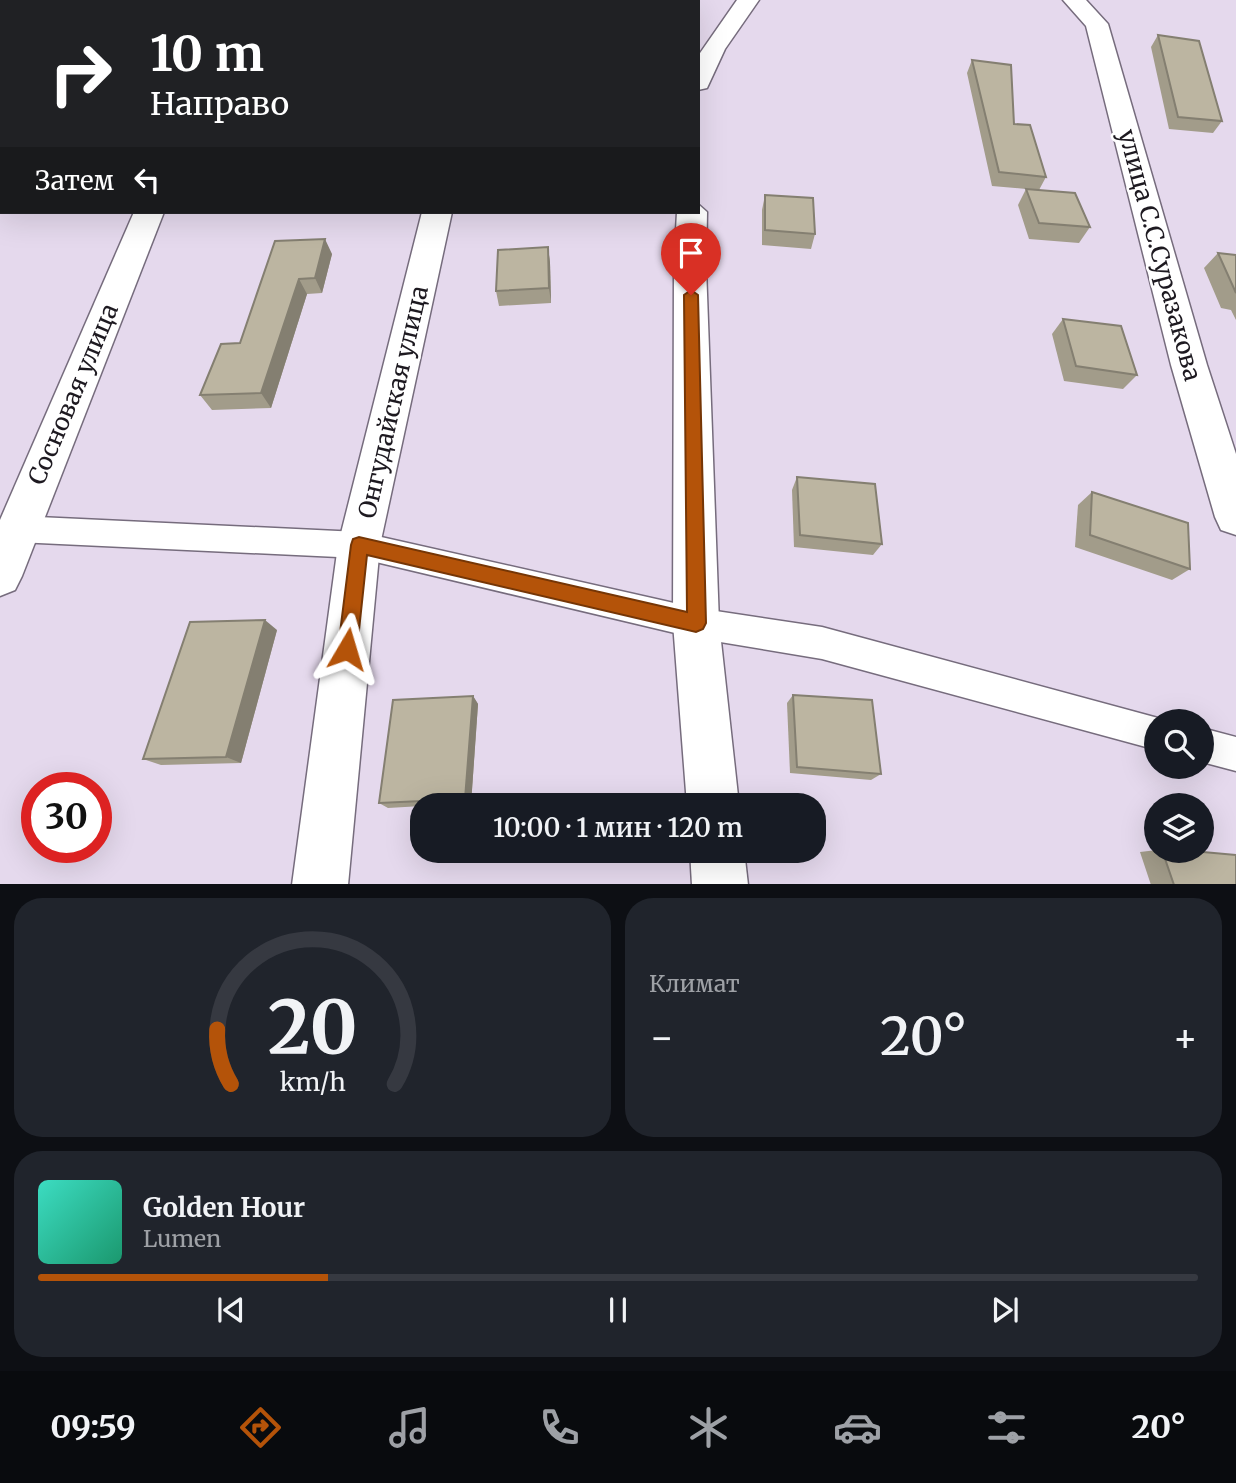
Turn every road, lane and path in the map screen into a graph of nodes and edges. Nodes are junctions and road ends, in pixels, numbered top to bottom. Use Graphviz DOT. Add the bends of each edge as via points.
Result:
graph roads {
  1 [pos="748,0"];
  2 [pos="1074,0"];
  3 [pos="700,78"];
  4 [pos="148,214"];
  5 [pos="437,214"];
  6 [pos="692,214"];
  7 [pos="1236,517"];
  8 [pos="17,529"];
  9 [pos="359,545"];
  10 [pos="0,576"];
  11 [pos="696,623"];
  12 [pos="1144,730"];
  13 [pos="1214,748"];
  14 [pos="1236,754"];
  15 [pos="712,793"];
  16 [pos="718,863"];
  17 [pos="320,884"];
  18 [pos="720,884"];
  1 -- 3 [label="street" via="713,49"];
  2 -- 7 [label="street, улица С.С.Суразакова" via="1097,24 1189,365"];
  4 -- 8 [label="street, Сосновая улица"];
  5 -- 9 [label="street, Онгудайская улица"];
  6 -- 11 [label="street"];
  8 -- 9 [label="lane"];
  8 -- 10 [label="street, Сосновая улица"];
  9 -- 11 [label="lane"];
  9 -- 17 [label="street, Онгудайская улица"];
  11 -- 12 [label="lane" via="822,643"];
  11 -- 15 [label="street"];
  13 -- 14 [label="lane"];
  16 -- 18 [label="street"];
}
